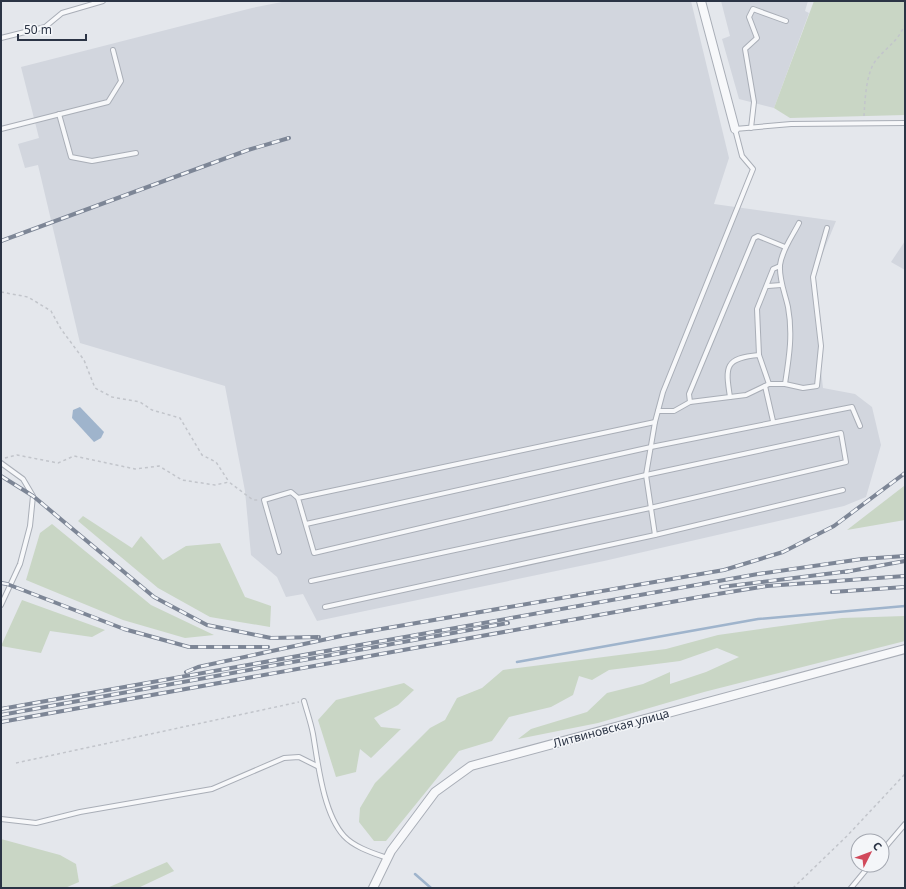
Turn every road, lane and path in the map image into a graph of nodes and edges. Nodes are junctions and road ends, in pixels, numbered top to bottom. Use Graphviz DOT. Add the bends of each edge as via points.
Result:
graph roads {
  1 [pos="104,1"];
  2 [pos="701,1"];
  3 [pos="786,21"];
  4 [pos="905,25"];
  5 [pos="1,38"];
  6 [pos="113,50"];
  7 [pos="59,114"];
  8 [pos="905,122"];
  9 [pos="863,123"];
  10 [pos="751,128"];
  11 [pos="1,129"];
  12 [pos="734,129"];
  13 [pos="136,153"];
  14 [pos="799,223"];
  15 [pos="827,228"];
  16 [pos="785,247"];
  17 [pos="780,266"];
  18 [pos="781,285"];
  19 [pos="768,286"];
  20 [pos="1,292"];
  21 [pos="759,355"];
  22 [pos="785,384"];
  23 [pos="767,385"];
  24 [pos="730,397"];
  25 [pos="690,402"];
  26 [pos="658,411"];
  27 [pos="773,421"];
  28 [pos="655,422"];
  29 [pos="860,426"];
  30 [pos="651,447"];
  31 [pos="1,458"];
  32 [pos="1,463"];
  33 [pos="646,476"];
  34 [pos="229,482"];
  35 [pos="843,490"];
  36 [pos="298,498"];
  37 [pos="264,500"];
  38 [pos="650,508"];
  39 [pos="306,524"];
  40 [pos="655,535"];
  41 [pos="279,552"];
  42 [pos="311,581"];
  43 [pos="1,605"];
  44 [pos="325,607"];
  45 [pos="905,649"];
  46 [pos="304,701"];
  47 [pos="16,763"];
  48 [pos="317,766"];
  49 [pos="905,774"];
  50 [pos="1,819"];
  51 [pos="905,824"];
  52 [pos="890,842"];
  53 [pos="387,858"];
  54 [pos="863,873"];
  55 [pos="372,887"];
  56 [pos="792,888"];
  57 [pos="851,888"];
  1 -- 5 [label="lane" via="62,13 45,27"];
  2 -- 12 [label="street"];
  3 -- 10 [label="lane" via="753,9 749,17 757,38 745,49 754,102"];
  4 -- 9 [label="path" via="898,39 876,60 866,87"];
  6 -- 7 [label="lane" via="121,81 108,102"];
  7 -- 11 [label="lane"];
  7 -- 13 [label="lane" via="71,158 92,161"];
  8 -- 9 [label="lane"];
  9 -- 10 [label="lane" via="791,124"];
  10 -- 12 [label="lane"];
  12 -- 26 [label="lane" via="742,156 753,169 663,392"];
  14 -- 16 [label="lane"];
  15 -- 22 [label="lane" via="813,277 821,346 817,386 803,388"];
  16 -- 17 [label="lane"];
  16 -- 25 [label="lane" via="758,236 754,238 689,394"];
  17 -- 18 [label="lane"];
  17 -- 19 [label="lane" via="773,268"];
  18 -- 19 [label="lane"];
  18 -- 22 [label="lane" via="788,308 791,349"];
  19 -- 21 [label="lane" via="757,309"];
  20 -- 34 [label="path" via="28,297 51,311 84,360 95,388 112,397 140,402 152,410 180,418 202,455 216,462"];
  21 -- 23 [label="lane"];
  21 -- 24 [label="lane" via="740,356 730,364 726,374"];
  22 -- 23 [label="lane"];
  23 -- 24 [label="lane" via="746,395"];
  23 -- 27 [label="lane"];
  24 -- 25 [label="lane"];
  25 -- 26 [label="lane" via="674,411"];
  26 -- 28 [label="lane"];
  27 -- 29 [label="lane" via="852,407"];
  27 -- 30 [label="lane"];
  28 -- 30 [label="lane"];
  28 -- 36 [label="lane"];
  30 -- 33 [label="lane"];
  30 -- 39 [label="lane"];
  31 -- 34 [label="path" via="17,455 58,462 74,456 135,469 159,466 182,480 214,485"];
  32 -- 43 [label="lane" via="23,479 33,496 30,526 20,564"];
  33 -- 38 [label="lane"];
  33 -- 38 [label="lane" via="841,433 846,462"];
  33 -- 39 [label="lane" via="314,553"];
  34 -- 37 [label="path" via="253,500"];
  35 -- 40 [label="lane"];
  36 -- 37 [label="lane" via="291,492"];
  36 -- 39 [label="lane"];
  37 -- 41 [label="lane"];
  38 -- 40 [label="lane"];
  38 -- 42 [label="lane"];
  40 -- 44 [label="lane"];
  45 -- 53 [label="street, Литвиновская улица" via="471,766 435,792"];
  46 -- 47 [label="path"];
  46 -- 48 [label="lane"];
  48 -- 50 [label="lane" via="299,757 284,758 212,789 80,812 36,823"];
  48 -- 53 [label="lane" via="332,817 344,836 368,852"];
  49 -- 56 [label="path" via="847,836"];
  51 -- 52 [label="lane"];
  53 -- 55 [label="street, Литвиновская улица"];
  54 -- 57 [label="lane"];
}
